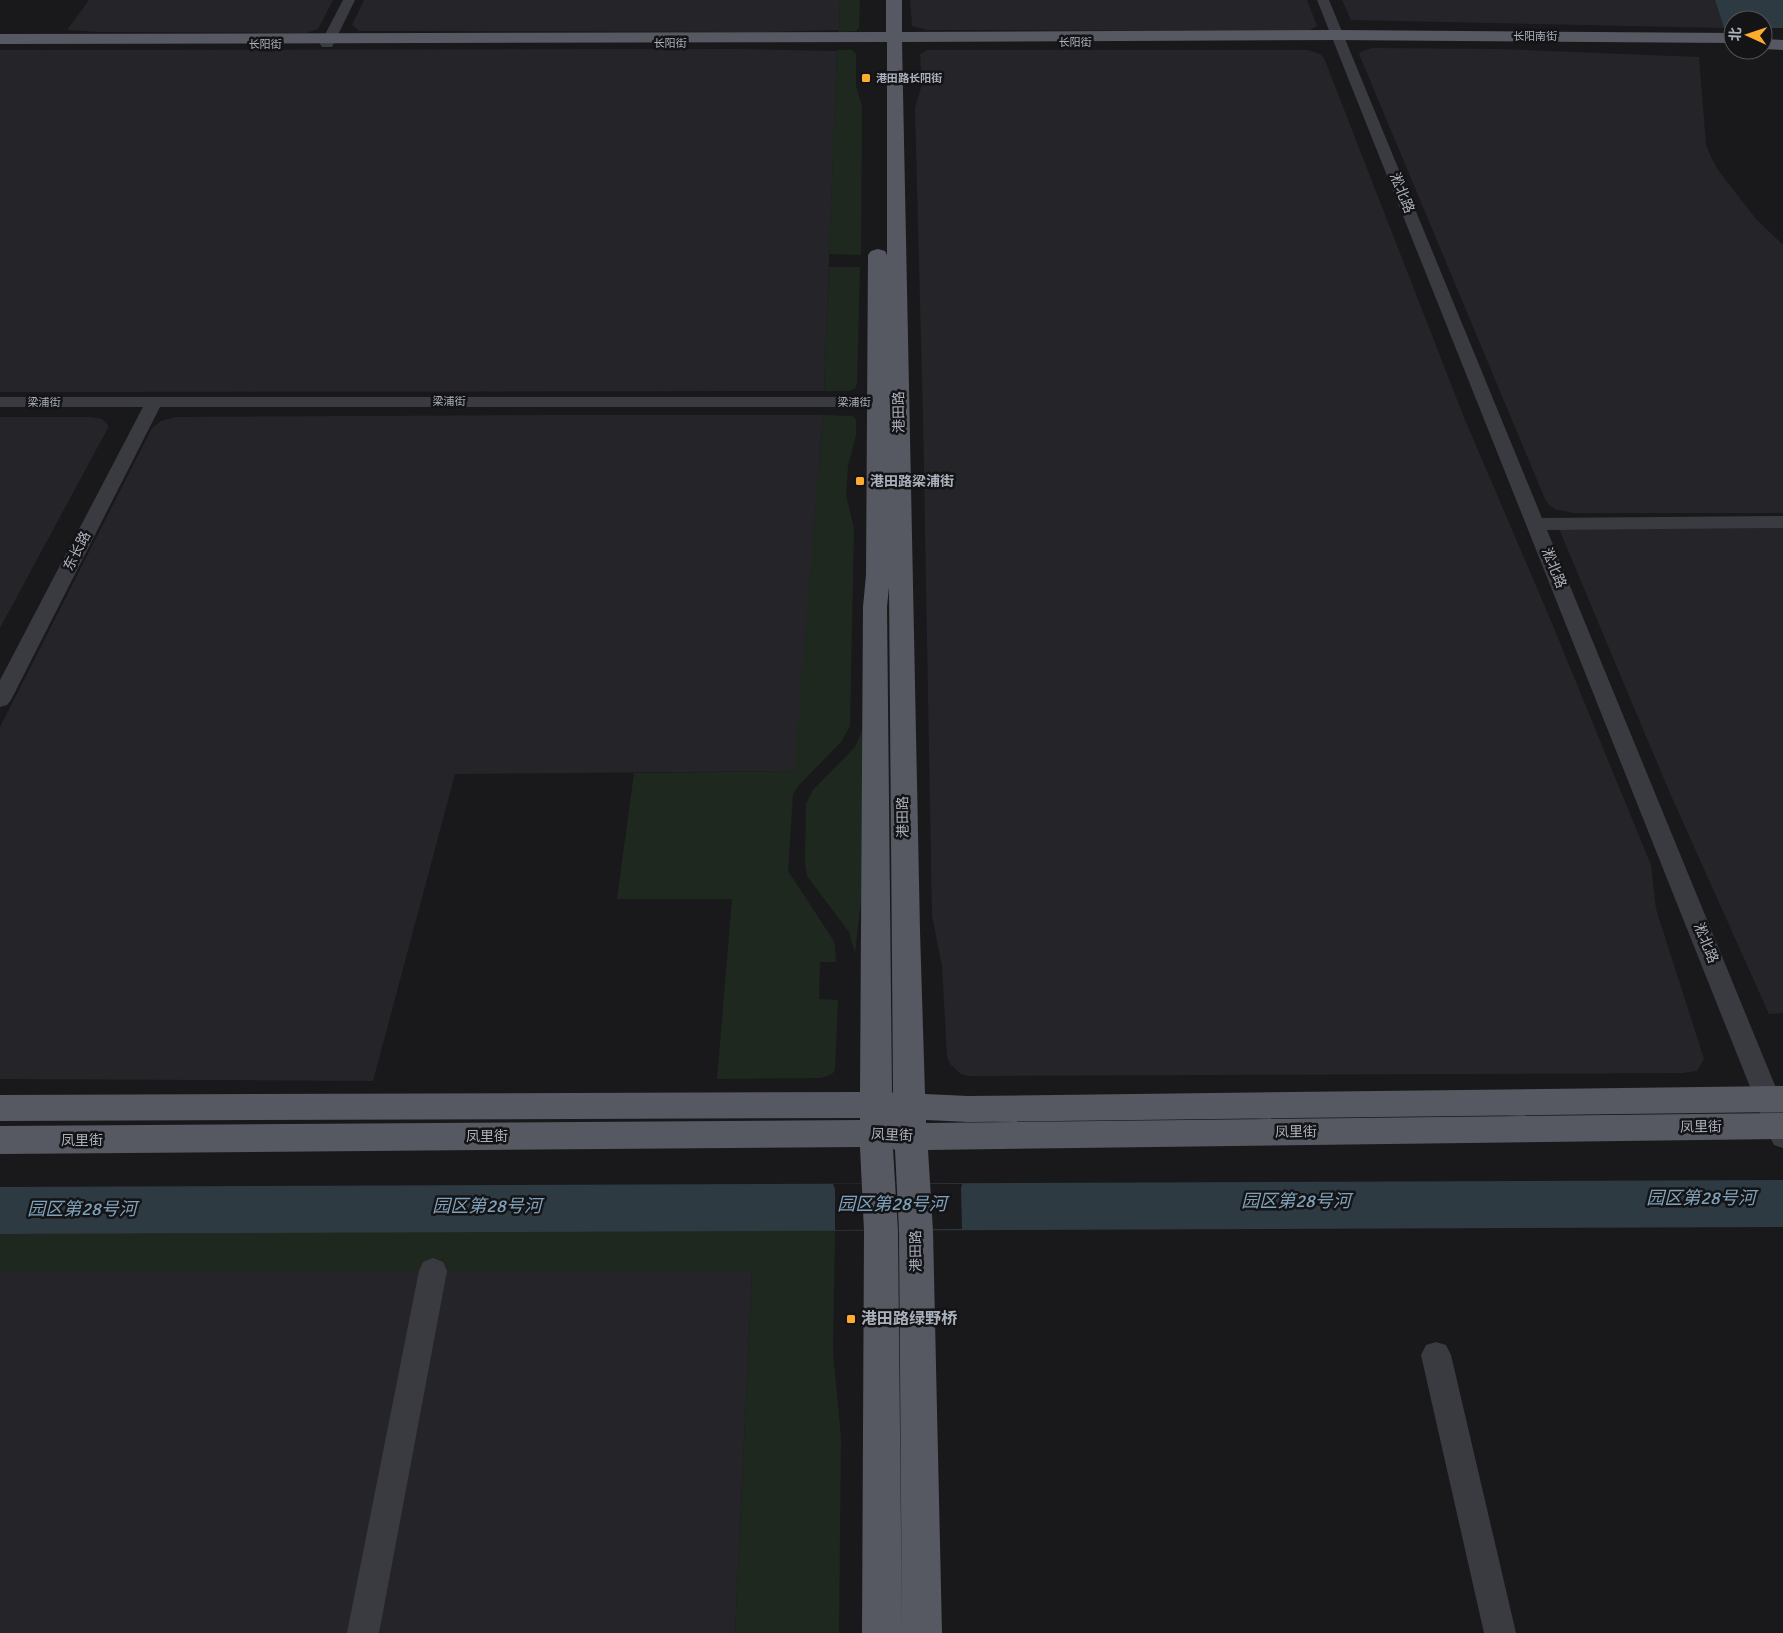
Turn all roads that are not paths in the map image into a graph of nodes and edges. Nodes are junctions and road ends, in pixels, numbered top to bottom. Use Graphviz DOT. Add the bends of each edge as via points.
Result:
graph roads {
  1 [pos="349,0"];
  2 [pos="894,0"];
  3 [pos="1323,0"];
  4 [pos="878,18"];
  5 [pos="1339,38"];
  6 [pos="1723,38"];
  7 [pos="0,39"];
  8 [pos="328,41"];
  9 [pos="885,42"];
  10 [pos="0,44"];
  11 [pos="1723,44"];
  12 [pos="879,106"];
  13 [pos="879,184"];
  14 [pos="878,233"];
  15 [pos="0,402"];
  16 [pos="154,402"];
  17 [pos="888,402"];
  18 [pos="1783,522"];
  19 [pos="1537,524"];
  20 [pos="0,700"];
  21 [pos="0,1108"];
  22 [pos="1779,1117"];
  23 [pos="876,1120"];
  24 [pos="909,1122"];
  25 [pos="0,1140"];
  26 [pos="433,1271"];
  27 [pos="1436,1355"];
  28 [pos="363,1633"];
  29 [pos="882,1633"];
  30 [pos="922,1633"];
  31 [pos="1500,1633"];
  1 -- 8 [label="street"];
  2 -- 9 [label="main road, 港田路"];
  3 -- 5 [label="street, 淞北路"];
  4 -- 9 [label="main road, 港田路"];
  5 -- 6 [label="main road, 长阳南街"];
  5 -- 9 [label="main road, 长阳街"];
  5 -- 11 [label="main road, 长阳南街"];
  5 -- 19 [label="street, 淞北路"];
  7 -- 8 [label="main road, 长阳街"];
  8 -- 9 [label="main road, 长阳街"];
  8 -- 10 [label="main road, 长阳街"];
  9 -- 17 [label="main road, 港田路"];
  12 -- 13 [label="main road"];
  14 -- 17 [label="main road, 港田路"];
  15 -- 16 [label="street, 梁浦街"];
  16 -- 17 [label="street, 梁浦街"];
  16 -- 20 [label="street, 东长路"];
  17 -- 23 [label="main road, 港田路" via="876,607"];
  17 -- 24 [label="main road, 港田路" via="901,575"];
  18 -- 19 [label="street"];
  19 -- 22 [label="street, 淞北路"];
  21 -- 23 [label="main road, 凤里街"];
  22 -- 24 [label="main road, 凤里街"];
  23 -- 24 [label="main road, 凤里街"];
  23 -- 25 [label="main road, 凤里街"];
  23 -- 29 [label="main road, 港田路" via="881,1232"];
  24 -- 30 [label="main road, 港田路" via="916,1231"];
  26 -- 28 [label="street"];
  27 -- 31 [label="street"];
}
